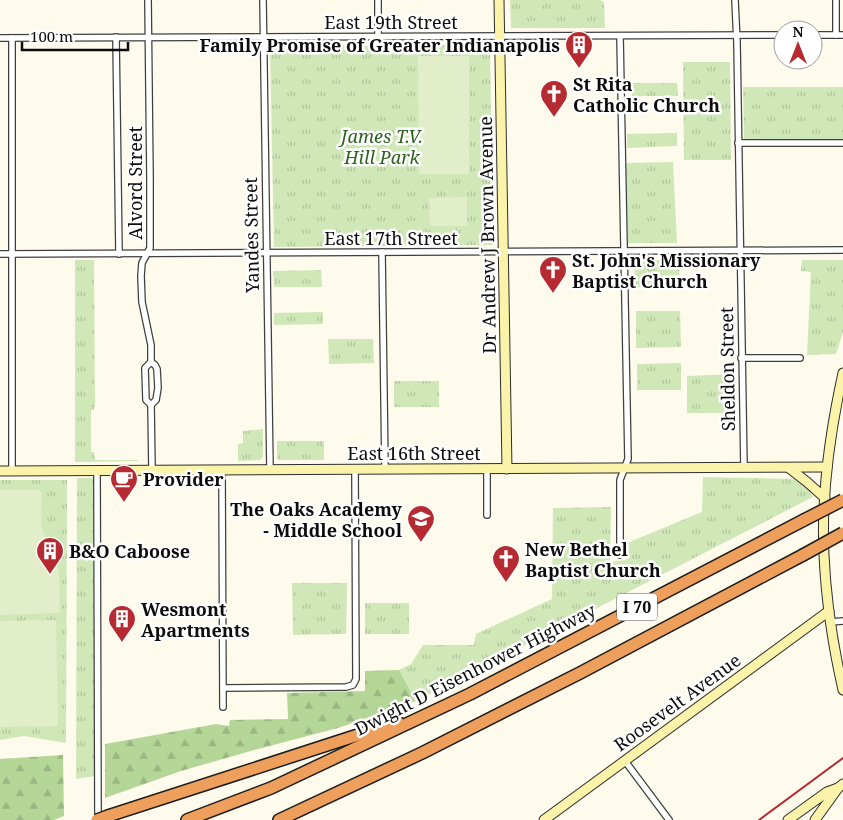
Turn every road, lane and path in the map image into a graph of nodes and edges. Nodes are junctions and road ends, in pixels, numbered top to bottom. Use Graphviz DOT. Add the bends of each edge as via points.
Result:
graph roads {
  1 [pos="148,0"];
  2 [pos="263,0"];
  3 [pos="378,0"];
  4 [pos="499,0"];
  5 [pos="735,0"];
  6 [pos="836,0"];
  7 [pos="736,35"];
  8 [pos="773,35"];
  9 [pos="823,35"];
  10 [pos="840,35"];
  11 [pos="500,36"];
  12 [pos="620,36"];
  13 [pos="116,37"];
  14 [pos="378,37"];
  15 [pos="0,38"];
  16 [pos="12,38"];
  17 [pos="148,38"];
  18 [pos="263,38"];
  19 [pos="738,143"];
  20 [pos="843,143"];
  21 [pos="843,250"];
  22 [pos="625,251"];
  23 [pos="740,251"];
  24 [pos="382,252"];
  25 [pos="503,252"];
  26 [pos="266,253"];
  27 [pos="0,254"];
  28 [pos="12,254"];
  29 [pos="119,254"];
  30 [pos="148,254"];
  31 [pos="741,358"];
  32 [pos="800,358"];
  33 [pos="150,362"];
  34 [pos="843,373"];
  35 [pos="151,405"];
  36 [pos="839,406"];
  37 [pos="827,467"];
  38 [pos="624,468"];
  39 [pos="744,468"];
  40 [pos="789,468"];
  41 [pos="385,469"];
  42 [pos="487,469"];
  43 [pos="506,469"];
  44 [pos="97,470"];
  45 [pos="152,470"];
  46 [pos="222,470"];
  47 [pos="270,470"];
  48 [pos="355,470"];
  49 [pos="12,471"];
  50 [pos="0,472"];
  51 [pos="825,498"];
  52 [pos="843,500"];
  53 [pos="487,516"];
  54 [pos="843,533"];
  55 [pos="620,554"];
  56 [pos="829,611"];
  57 [pos="843,621"];
  58 [pos="830,622"];
  59 [pos="223,688"];
  60 [pos="843,690"];
  61 [pos="470,694"];
  62 [pos="223,707"];
  63 [pos="625,761"];
  64 [pos="840,786"];
  65 [pos="192,818"];
  66 [pos="101,819"];
  67 [pos="182,820"];
  68 [pos="280,820"];
  69 [pos="544,820"];
  70 [pos="669,820"];
  71 [pos="788,820"];
  72 [pos="814,820"];
  1 -- 17 [label="street, Alvord Street"];
  2 -- 18 [label="street, Yandes Street"];
  3 -- 14 [label="street"];
  4 -- 11 [label="main road, Dr Andrew J Brown Avenue"];
  5 -- 7 [label="street, Sheldon Street"];
  6 -- 10 [label="street"];
  7 -- 8 [label="street, East 19th Street"];
  7 -- 12 [label="street, East 19th Street"];
  7 -- 19 [label="street, Sheldon Street"];
  9 -- 10 [label="street"];
  11 -- 12 [label="street, East 19th Street"];
  11 -- 14 [label="street, East 19th Street"];
  11 -- 25 [label="main road, Dr Andrew J Brown Avenue"];
  12 -- 22 [label="street"];
  13 -- 16 [label="street, East 19th Street"];
  13 -- 17 [label="street, East 19th Street"];
  13 -- 29 [label="street"];
  14 -- 18 [label="street, East 19th Street"];
  15 -- 16 [label="street, East 19th Street"];
  16 -- 28 [label="street"];
  17 -- 18 [label="street, East 19th Street"];
  17 -- 30 [label="street, Alvord Street"];
  18 -- 26 [label="street, Yandes Street"];
  19 -- 20 [label="street"];
  19 -- 23 [label="street, Sheldon Street"];
  21 -- 23 [label="street, East 17th Street"];
  22 -- 23 [label="street, East 17th Street"];
  22 -- 25 [label="street, East 17th Street"];
  22 -- 38 [label="street" via="628,458"];
  23 -- 31 [label="street, Sheldon Street"];
  24 -- 25 [label="street, East 17th Street"];
  24 -- 26 [label="street, East 17th Street"];
  24 -- 41 [label="street"];
  25 -- 43 [label="main road, Dr Andrew J Brown Avenue"];
  26 -- 30 [label="street, East 17th Street"];
  26 -- 47 [label="street, Yandes Street"];
  27 -- 28 [label="street, East 17th Street"];
  28 -- 29 [label="street, East 17th Street"];
  28 -- 49 [label="street"];
  29 -- 30 [label="street, East 17th Street"];
  30 -- 33 [label="street, Alvord Street" via="142,263 141,276 142,302 151,345"];
  31 -- 32 [label="street"];
  31 -- 39 [label="street, Sheldon Street"];
  33 -- 35 [label="street, Alvord Street" via="145,368 145,378 146,400"];
  33 -- 35 [label="street, Alvord Street" via="157,369 158,388 156,400"];
  34 -- 36 [label="main road"];
  35 -- 45 [label="street, Alvord Street"];
  36 -- 37 [label="main road"];
  37 -- 40 [label="main road, East 16th Street"];
  37 -- 51 [label="main road"];
  38 -- 39 [label="main road, East 16th Street"];
  38 -- 43 [label="main road, East 16th Street"];
  38 -- 55 [label="street" via="620,480"];
  39 -- 40 [label="main road, East 16th Street"];
  40 -- 51 [label="main road"];
  41 -- 42 [label="main road, East 16th Street"];
  41 -- 48 [label="main road, East 16th Street"];
  42 -- 43 [label="main road, East 16th Street"];
  42 -- 53 [label="street"];
  44 -- 45 [label="main road, East 16th Street"];
  44 -- 49 [label="main road, East 16th Street"];
  44 -- 66 [label="street"];
  45 -- 46 [label="main road, East 16th Street"];
  46 -- 47 [label="main road, East 16th Street"];
  46 -- 59 [label="street"];
  47 -- 48 [label="main road, East 16th Street"];
  48 -- 59 [label="street" via="356,679 353,685"];
  49 -- 50 [label="main road, East 16th Street"];
  51 -- 56 [label="main road" via="824,554"];
  52 -- 61 [label="highway, Dwight D Eisenhower Highway / I 70, bridge"];
  54 -- 68 [label="highway, I 70, bridge" via="580,673"];
  56 -- 58 [label="main road"];
  56 -- 63 [label="main road, Roosevelt Avenue"];
  57 -- 58 [label="street"];
  58 -- 60 [label="main road"];
  59 -- 62 [label="street"];
  61 -- 65 [label="highway, Dwight D Eisenhower Highway / I 70" via="272,788"];
  61 -- 66 [label="highway" via="396,722"];
  63 -- 69 [label="main road, Roosevelt Avenue"];
  63 -- 70 [label="street"];
  64 -- 71 [label="main road" via="826,792"];
  64 -- 72 [label="main road"];
  65 -- 67 [label="highway, Dwight D Eisenhower Highway"];
}
